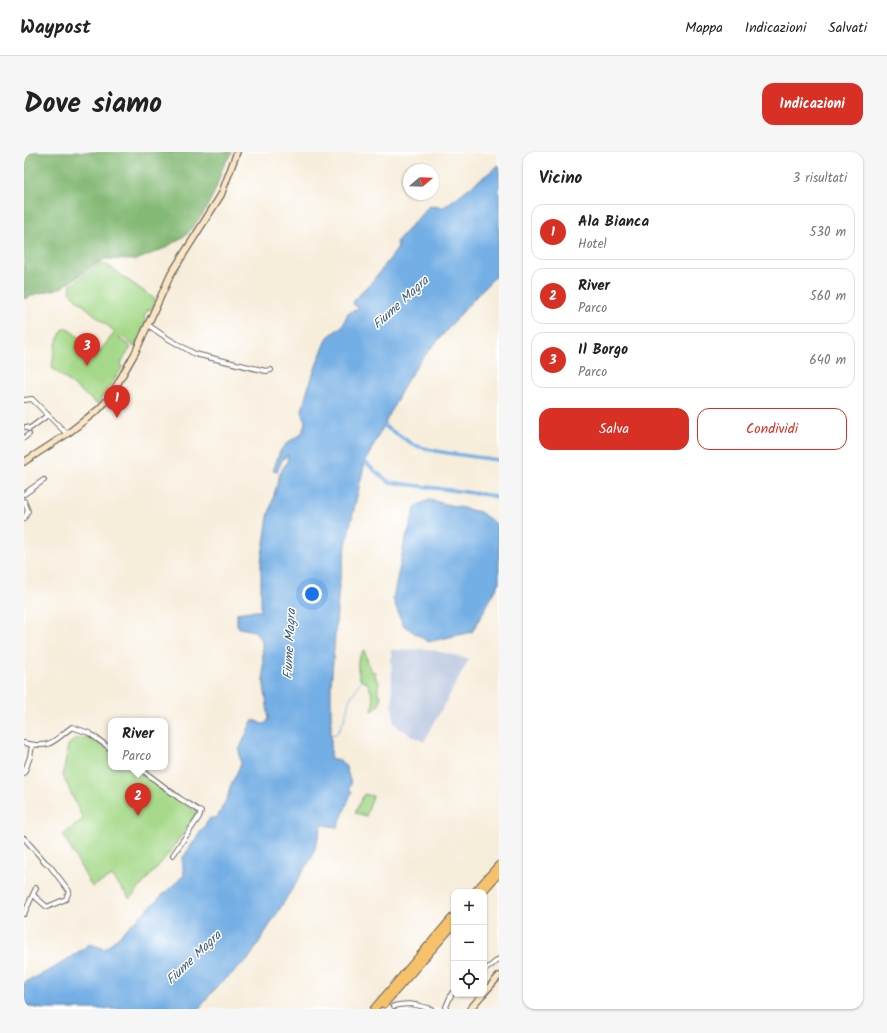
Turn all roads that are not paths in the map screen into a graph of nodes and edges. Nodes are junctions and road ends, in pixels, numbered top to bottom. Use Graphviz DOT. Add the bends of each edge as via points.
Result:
graph roads {
  1 [pos="237,152"];
  2 [pos="148,325"];
  3 [pos="271,370"];
  4 [pos="24,400"];
  5 [pos="48,415"];
  6 [pos="26,427"];
  7 [pos="29,434"];
  8 [pos="67,434"];
  9 [pos="24,438"];
  10 [pos="24,462"];
  11 [pos="44,480"];
  12 [pos="24,494"];
  13 [pos="24,501"];
  14 [pos="24,519"];
  15 [pos="24,743"];
  16 [pos="32,745"];
  17 [pos="108,747"];
  18 [pos="142,770"];
  19 [pos="24,773"];
  20 [pos="24,838"];
  21 [pos="173,855"];
  22 [pos="499,865"];
  23 [pos="499,873"];
  24 [pos="36,888"];
  25 [pos="478,889"];
  26 [pos="485,889"];
  27 [pos="34,895"];
  28 [pos="24,914"];
  29 [pos="451,919"];
  30 [pos="453,925"];
  31 [pos="499,959"];
  32 [pos="487,969"];
  33 [pos="499,976"];
  34 [pos="487,989"];
  35 [pos="451,995"];
  36 [pos="480,997"];
  37 [pos="394,1006"];
  38 [pos="374,1009"];
  39 [pos="380,1009"];
  40 [pos="431,1009"];
  41 [pos="445,1009"];
  42 [pos="470,1009"];
  1 -- 2 [label="main road" via="221,195 171,274"];
  2 -- 3 [label="street" via="195,354 266,371"];
  2 -- 8 [label="main road" via="110,397"];
  4 -- 5 [label="street" via="32,398"];
  5 -- 6 [label="street" via="29,429"];
  5 -- 8 [label="street"];
  7 -- 9 [label="street"];
  8 -- 10 [label="main road"];
  11 -- 12 [label="street"];
  13 -- 14 [label="street" via="28,511"];
  15 -- 16 [label="street"];
  16 -- 17 [label="street" via="47,745 72,727 89,733"];
  16 -- 19 [label="street"];
  18 -- 21 [label="street" via="201,812"];
  20 -- 27 [label="street" via="69,891 66,900 46,907"];
  22 -- 25 [label="highway"];
  23 -- 26 [label="highway"];
  24 -- 27 [label="street"];
  27 -- 28 [label="street"];
  29 -- 38 [label="highway"];
  30 -- 39 [label="highway"];
  31 -- 32 [label="street"];
  33 -- 34 [label="main road"];
  35 -- 41 [label="street"];
  36 -- 42 [label="main road"];
  37 -- 40 [label="street" via="411,1004"];
}
